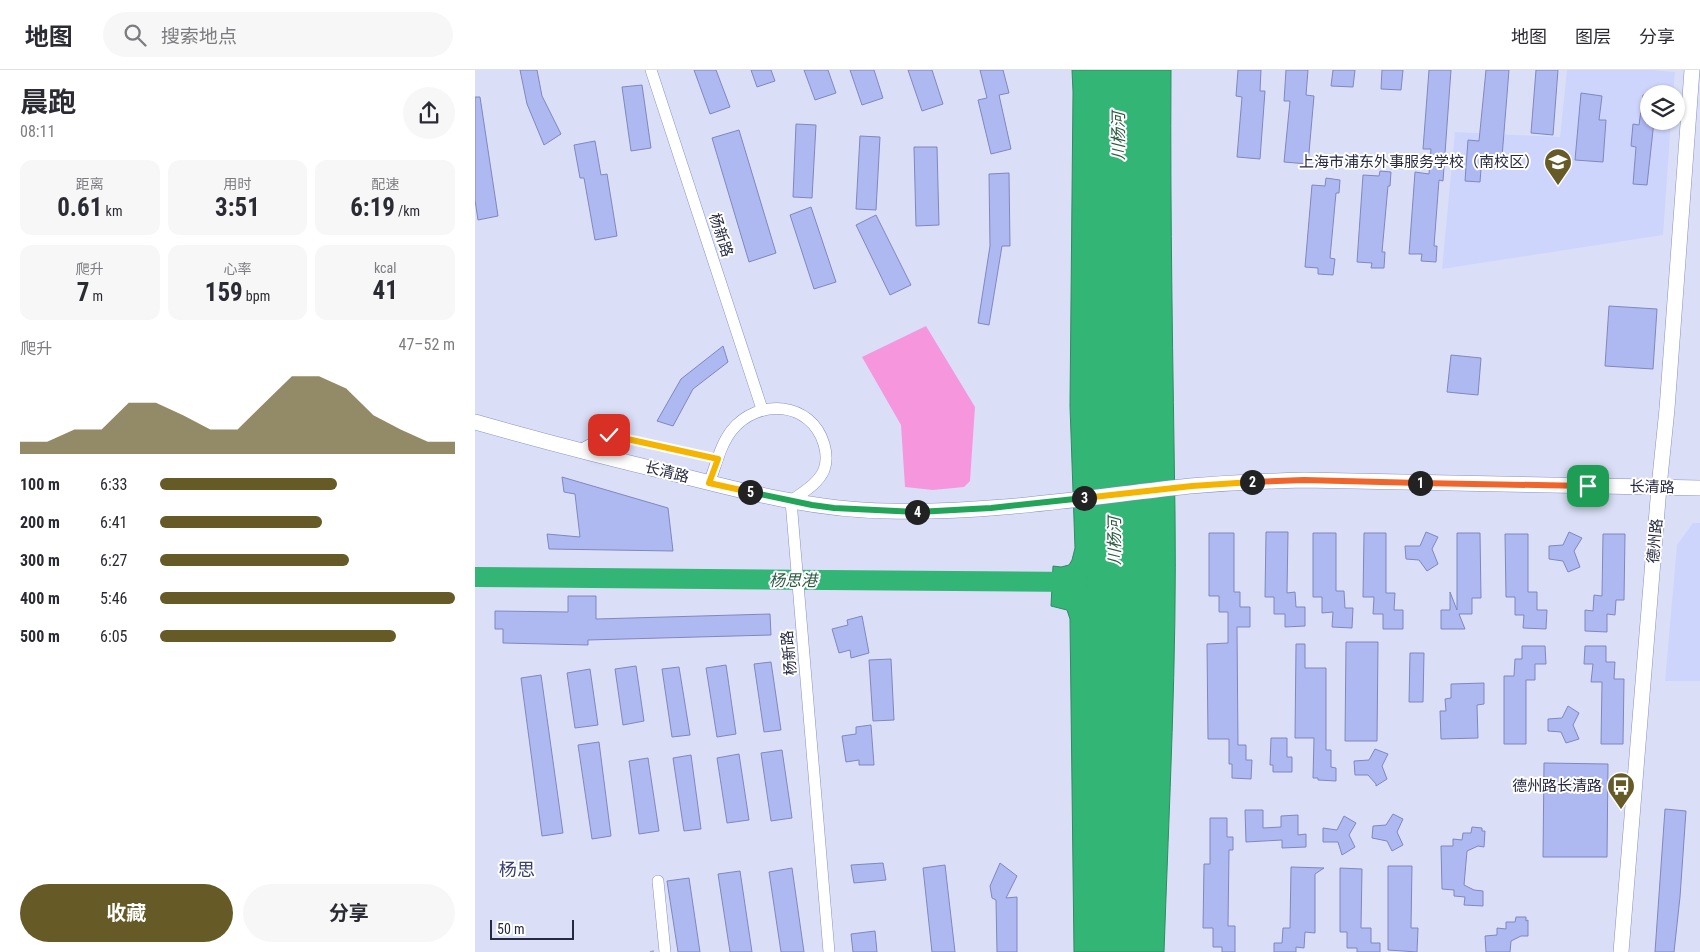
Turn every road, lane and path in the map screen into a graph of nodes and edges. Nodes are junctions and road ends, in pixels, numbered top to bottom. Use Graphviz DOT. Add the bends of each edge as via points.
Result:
graph roads {
  1 [pos="651,70"];
  2 [pos="1692,70"];
  3 [pos="762,409"];
  4 [pos="475,422"];
  5 [pos="576,449"];
  6 [pos="718,459"];
  7 [pos="709,483"];
  8 [pos="1659,487"];
  9 [pos="1700,488"];
  10 [pos="791,501"];
  11 [pos="658,880"];
  12 [pos="665,952"];
  13 [pos="829,952"];
  14 [pos="1621,952"];
  1 -- 3 [label="street, 杨新路"];
  2 -- 8 [label="main road, 德州路"];
  3 -- 6 [label="street" via="731,431"];
  3 -- 10 [label="street" via="797,412 813,423 822,436 825,468 816,482"];
  4 -- 5 [label="main road, 长清路"];
  5 -- 6 [label="lane" via="609,435"];
  5 -- 7 [label="main road, 长清路"];
  6 -- 7 [label="street"];
  7 -- 10 [label="main road, 长清路"];
  8 -- 9 [label="main road, 长清路"];
  8 -- 10 [label="main road, 长清路" via="1304,480 1192,486 936,512 851,509"];
  8 -- 14 [label="main road, 德州路"];
  10 -- 13 [label="street, 杨新路"];
  11 -- 12 [label="street"];
}
